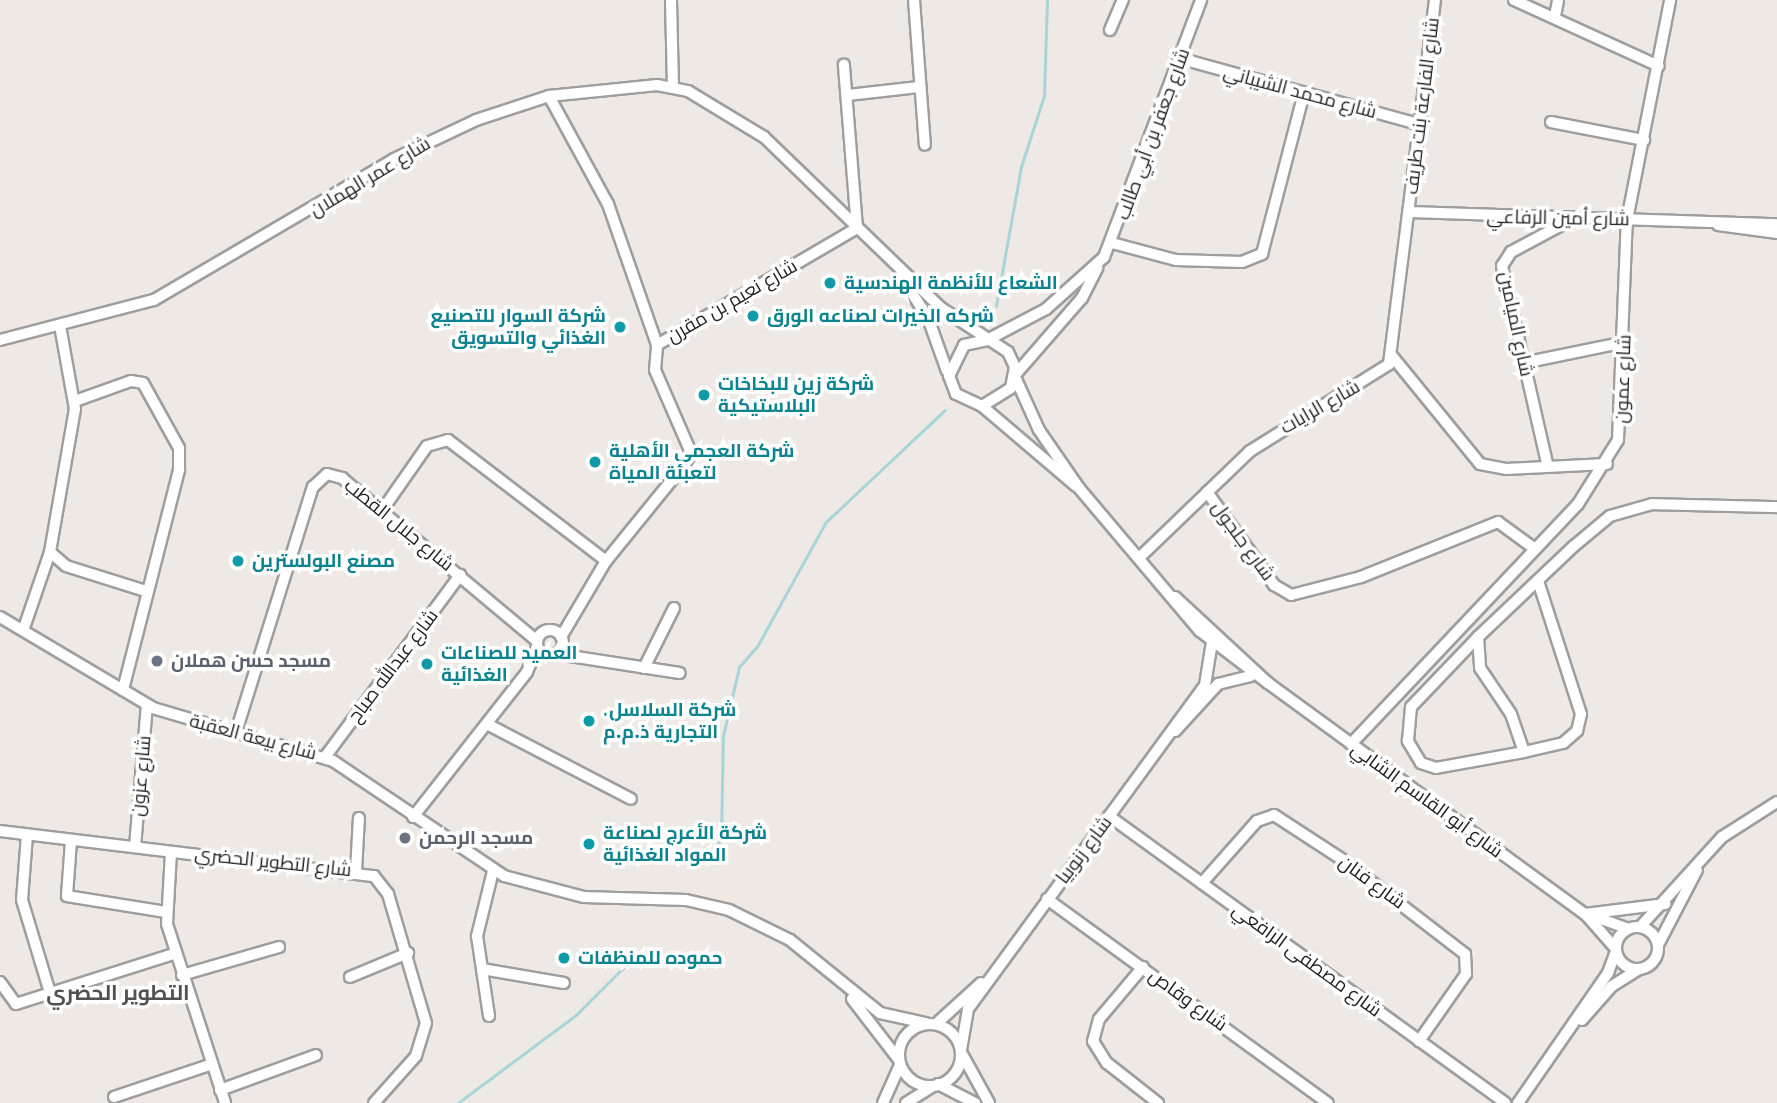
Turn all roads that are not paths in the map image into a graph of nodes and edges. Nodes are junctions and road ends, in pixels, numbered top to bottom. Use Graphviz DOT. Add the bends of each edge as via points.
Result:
graph roads {
  1 [pos="671,0"];
  2 [pos="914,0"];
  3 [pos="1123,0"];
  4 [pos="1201,0"];
  5 [pos="1435,0"];
  6 [pos="1514,0"];
  7 [pos="1558,0"];
  8 [pos="1670,0"];
  9 [pos="1555,16"];
  10 [pos="1110,30"];
  11 [pos="1182,59"];
  12 [pos="844,65"];
  13 [pos="1659,66"];
  14 [pos="919,87"];
  15 [pos="673,88"];
  16 [pos="848,95"];
  17 [pos="549,96"];
  18 [pos="1303,97"];
  19 [pos="1551,122"];
  20 [pos="1418,124"];
  21 [pos="1644,140"];
  22 [pos="925,145"];
  23 [pos="1410,212"];
  24 [pos="1627,220"];
  25 [pos="1569,221"];
  26 [pos="1705,222"];
  27 [pos="1777,224"];
  28 [pos="857,228"];
  29 [pos="1777,233"];
  30 [pos="1112,243"];
  31 [pos="892,262"];
  32 [pos="1098,265"];
  33 [pos="61,326"];
  34 [pos="4,337"];
  35 [pos="987,340"];
  36 [pos="1625,342"];
  37 [pos="657,345"];
  38 [pos="1392,356"];
  39 [pos="1523,363"];
  40 [pos="949,376"];
  41 [pos="1015,376"];
  42 [pos="75,401"];
  43 [pos="982,407"];
  44 [pos="1548,463"];
  45 [pos="1606,464"];
  46 [pos="1079,488"];
  47 [pos="1207,492"];
  48 [pos="1777,507"];
  49 [pos="381,512"];
  50 [pos="1535,549"];
  51 [pos="50,552"];
  52 [pos="1140,557"];
  53 [pos="606,561"];
  54 [pos="460,575"];
  55 [pos="1538,581"];
  56 [pos="146,591"];
  57 [pos="1175,597"];
  58 [pos="577,607"];
  59 [pos="674,608"];
  60 [pos="0,617"];
  61 [pos="24,628"];
  62 [pos="1478,637"];
  63 [pos="542,638"];
  64 [pos="1212,642"];
  65 [pos="557,648"];
  66 [pos="644,667"];
  67 [pos="527,672"];
  68 [pos="680,673"];
  69 [pos="1251,676"];
  70 [pos="1268,683"];
  71 [pos="123,690"];
  72 [pos="147,705"];
  73 [pos="487,724"];
  74 [pos="236,732"];
  75 [pos="1173,733"];
  76 [pos="1351,744"];
  77 [pos="1524,752"];
  78 [pos="325,757"];
  79 [pos="631,799"];
  80 [pos="1777,802"];
  81 [pos="413,817"];
  82 [pos="1109,817"];
  83 [pos="359,818"];
  84 [pos="0,831"];
  85 [pos="27,835"];
  86 [pos="71,841"];
  87 [pos="135,847"];
  88 [pos="171,852"];
  89 [pos="1697,870"];
  90 [pos="356,871"];
  91 [pos="493,871"];
  92 [pos="1202,883"];
  93 [pos="1047,899"];
  94 [pos="1665,904"];
  95 [pos="166,912"];
  96 [pos="1586,915"];
  97 [pos="1640,927"];
  98 [pos="1628,929"];
  99 [pos="1658,945"];
  100 [pos="279,947"];
  101 [pos="1616,950"];
  102 [pos="408,953"];
  103 [pos="174,954"];
  104 [pos="1143,967"];
  105 [pos="482,969"];
  106 [pos="996,969"];
  107 [pos="1639,969"];
  108 [pos="182,975"];
  109 [pos="351,977"];
  110 [pos="0,982"];
  111 [pos="564,983"];
  112 [pos="844,989"];
  113 [pos="50,993"];
  114 [pos="489,1016"];
  115 [pos="931,1024"];
  116 [pos="1570,1032"];
  117 [pos="1419,1041"];
  118 [pos="961,1052"];
  119 [pos="316,1055"];
  120 [pos="900,1063"];
  121 [pos="212,1064"];
  122 [pos="936,1085"];
  123 [pos="975,1087"];
  124 [pos="220,1090"];
  125 [pos="961,1095"];
  126 [pos="114,1097"];
  127 [pos="225,1103"];
  128 [pos="374,1103"];
  129 [pos="883,1103"];
  130 [pos="906,1103"];
  131 [pos="975,1103"];
  132 [pos="989,1103"];
  133 [pos="1158,1103"];
  134 [pos="1328,1103"];
  135 [pos="1505,1103"];
  136 [pos="1518,1103"];
  1 -- 15 [label="street"];
  2 -- 14 [label="street"];
  3 -- 10 [label="street"];
  4 -- 11 [label="street, شارع جعفر بن أبي طالب"];
  5 -- 20 [label="street, شارع الفارعة بنت طريف"];
  6 -- 9 [label="street"];
  7 -- 9 [label="street"];
  8 -- 13 [label="street, شارع عمون"];
  9 -- 13 [label="street"];
  11 -- 18 [label="street, شارع محمد الشيباني"];
  11 -- 30 [label="street, شارع جعفر بن أبي طالب"];
  12 -- 16 [label="street"];
  13 -- 21 [label="street, شارع عمون"];
  14 -- 16 [label="street"];
  14 -- 22 [label="street"];
  15 -- 17 [label="street, شارع عمر الهملان" via="605,87"];
  15 -- 28 [label="street, شارع عمر الهملان" via="764,137"];
  16 -- 28 [label="street"];
  17 -- 33 [label="street, شارع عمر الهملان" via="434,138 154,300"];
  17 -- 37 [label="street" via="608,205"];
  18 -- 20 [label="street, شارع محمد الشيباني"];
  18 -- 30 [label="street" via="1262,254 1242,262 1176,260"];
  19 -- 21 [label="street"];
  20 -- 23 [label="street, شارع الفارعة بنت طريف"];
  21 -- 24 [label="street, شارع عمون"];
  23 -- 25 [label="street, شارع أمين الرفاعي"];
  23 -- 38 [label="street"];
  24 -- 25 [label="street, شارع أمين الرفاعي"];
  24 -- 26 [label="street, شارع أمين الرفاعي"];
  24 -- 36 [label="street, شارع عمون"];
  25 -- 39 [label="street, شارع الميامين" via="1504,257 1504,284"];
  26 -- 27 [label="street, شارع أمين الرفاعي"];
  26 -- 29 [label="street, شارع أمين الرفاعي"];
  28 -- 31 [label="street, شارع عمر الهملان"];
  28 -- 37 [label="street, شارع نعيم بن مقرن"];
  30 -- 32 [label="street, شارع جعفر بن أبي طالب"];
  31 -- 35 [label="street, شارع عمر الهملان"];
  31 -- 40 [label="street, شارع عمر الهملان" via="928,318"];
  32 -- 35 [label="street, شارع جعفر بن أبي طالب" via="1046,309"];
  32 -- 41 [label="street, شارع جعفر بن أبي طالب" via="1082,298"];
  33 -- 34 [label="street, شارع عمر الهملان"];
  33 -- 42 [label="street"];
  35 -- 40 [label="street" via="955,354"];
  35 -- 41 [label="street" via="1008,352"];
  36 -- 39 [label="street"];
  36 -- 45 [label="street, شارع عمون" via="1622,426"];
  37 -- 53 [label="street, شارع نعيم بن مقرن" via="655,370 692,455"];
  38 -- 44 [label="street" via="1480,464 1506,469"];
  38 -- 47 [label="street, شارع الرايات" via="1379,374 1250,451"];
  39 -- 44 [label="street, شارع الميامين"];
  40 -- 43 [label="street" via="963,401"];
  41 -- 43 [label="street" via="1004,398"];
  41 -- 46 [label="street, شارع أبو القاسم الشابي" via="1039,430"];
  42 -- 51 [label="street"];
  42 -- 56 [label="street" via="137,381 148,387 176,437 178,470"];
  43 -- 46 [label="street, شارع أبو القاسم الشابي"];
  44 -- 45 [label="street"];
  45 -- 50 [label="street, شارع عمون"];
  46 -- 52 [label="street, شارع أبو القاسم الشابي"];
  47 -- 50 [label="street, شارع جلجول" via="1285,593 1361,577 1498,522"];
  47 -- 52 [label="street, شارع الرايات"];
  48 -- 55 [label="street" via="1636,505 1610,516"];
  49 -- 53 [label="street" via="427,446 448,440"];
  49 -- 54 [label="street, شارع جلال القطب"];
  49 -- 74 [label="street, شارع جلال القطب" via="337,475 316,482"];
  50 -- 76 [label="street, شارع عمون"];
  51 -- 56 [label="street" via="66,566"];
  51 -- 61 [label="street"];
  52 -- 57 [label="street, شارع أبو القاسم الشابي"];
  53 -- 58 [label="street, شارع نعيم بن مقرن"];
  54 -- 63 [label="street, شارع جلال القطب"];
  54 -- 78 [label="street, شارع عبدالله صباح"];
  55 -- 62 [label="street"];
  55 -- 77 [label="street" via="1581,722 1563,743"];
  56 -- 71 [label="street"];
  57 -- 64 [label="street, شارع أبو القاسم الشابي"];
  57 -- 70 [label="street, شارع أبو القاسم الشابي"];
  58 -- 63 [label="street, شارع نعيم بن مقرن"];
  58 -- 65 [label="street, شارع نعيم بن مقرن"];
  59 -- 66 [label="street"];
  60 -- 61 [label="street, شارع بيعة العقبة"];
  61 -- 71 [label="street, شارع بيعة العقبة"];
  62 -- 77 [label="street" via="1480,668 1511,714"];
  62 -- 77 [label="street" via="1411,707 1408,741 1421,763 1436,768"];
  63 -- 65 [label="street"];
  63 -- 65 [label="street"];
  63 -- 67 [label="street, شارع نعيم بن مقرن"];
  64 -- 69 [label="street, شارع أبو القاسم الشابي"];
  64 -- 75 [label="street, شارع زنوبيا" via="1209,677"];
  65 -- 66 [label="street"];
  65 -- 67 [label="street, شارع نعيم بن مقرن"];
  66 -- 68 [label="street"];
  67 -- 73 [label="street, شارع نعيم بن مقرن"];
  69 -- 70 [label="street, شارع أبو القاسم الشابي"];
  69 -- 75 [label="street, شارع زنوبيا" via="1218,684"];
  70 -- 76 [label="street, شارع أبو القاسم الشابي"];
  71 -- 72 [label="street, شارع بيعة العقبة"];
  72 -- 74 [label="street, شارع بيعة العقبة"];
  72 -- 87 [label="street, شارع عزون"];
  73 -- 79 [label="street"];
  73 -- 81 [label="street, شارع نعيم بن مقرن"];
  74 -- 78 [label="street, شارع بيعة العقبة"];
  75 -- 82 [label="street, شارع زنوبيا"];
  76 -- 96 [label="street, شارع أبو القاسم الشابي"];
  78 -- 81 [label="street, شارع بيعة العقبة"];
  80 -- 89 [label="street" via="1738,824"];
  81 -- 91 [label="street, شارع بيعة العقبة"];
  82 -- 92 [label="street, شارع مصطفى الرافعي"];
  82 -- 93 [label="street, شارع زنوبيا"];
  83 -- 90 [label="street"];
  84 -- 85 [label="street, شارع التطوير الحضري"];
  85 -- 86 [label="street, شارع التطوير الحضري"];
  85 -- 113 [label="street" via="22,900"];
  86 -- 87 [label="street, شارع التطوير الحضري"];
  86 -- 95 [label="street" via="67,897"];
  87 -- 88 [label="street, شارع التطوير الحضري"];
  88 -- 90 [label="street, شارع التطوير الحضري"];
  88 -- 95 [label="street"];
  89 -- 94 [label="street"];
  89 -- 99 [label="street"];
  90 -- 102 [label="street, شارع التطوير الحضري" via="385,887"];
  91 -- 105 [label="street" via="478,917"];
  91 -- 112 [label="street, شارع بيعة العقبة" via="577,896 686,900 729,910 790,940"];
  92 -- 117 [label="street, شارع مصطفى الرافعي"];
  92 -- 117 [label="street, شارع فنان" via="1257,821 1274,816 1343,860 1465,954 1466,974"];
  93 -- 104 [label="street, شارع وقاص"];
  93 -- 106 [label="street, شارع زنوبيا"];
  94 -- 96 [label="street"];
  94 -- 97 [label="street"];
  95 -- 103 [label="street"];
  96 -- 98 [label="street, شارع أبو القاسم الشابي"];
  96 -- 101 [label="street, شارع أبو القاسم الشابي"];
  97 -- 98 [label="street"];
  97 -- 99 [label="street"];
  98 -- 101 [label="street"];
  99 -- 107 [label="street" via="1655,960"];
  100 -- 108 [label="street"];
  101 -- 107 [label="street" via="1626,967"];
  101 -- 116 [label="street"];
  102 -- 109 [label="street"];
  102 -- 128 [label="street, شارع التطوير الحضري" via="426,1012 424,1034 416,1056"];
  103 -- 108 [label="street"];
  103 -- 113 [label="street"];
  104 -- 133 [label="street" via="1099,1019 1093,1041 1107,1063"];
  104 -- 134 [label="street, شارع وقاص"];
  105 -- 111 [label="street"];
  105 -- 114 [label="street"];
  106 -- 115 [label="street, شارع زنوبيا"];
  106 -- 118 [label="street, شارع زنوبيا" via="968,1009"];
  107 -- 116 [label="street" via="1612,986"];
  108 -- 121 [label="street"];
  110 -- 113 [label="street" via="13,1004"];
  112 -- 115 [label="street, شارع بيعة العقبة" via="880,1013"];
  112 -- 120 [label="street, شارع بيعة العقبة"];
  115 -- 118 [label="street" via="953,1033"];
  115 -- 120 [label="street" via="908,1032"];
  116 -- 136 [label="street"];
  117 -- 135 [label="street, شارع مصطفى الرافعي"];
  118 -- 122 [label="street" via="957,1069"];
  118 -- 123 [label="street"];
  119 -- 124 [label="street"];
  120 -- 122 [label="street" via="910,1079"];
  120 -- 129 [label="street"];
  121 -- 124 [label="street"];
  121 -- 126 [label="street"];
  122 -- 125 [label="street"];
  122 -- 130 [label="street"];
  123 -- 125 [label="street"];
  123 -- 132 [label="street"];
  124 -- 127 [label="street"];
  125 -- 131 [label="street"];
}
